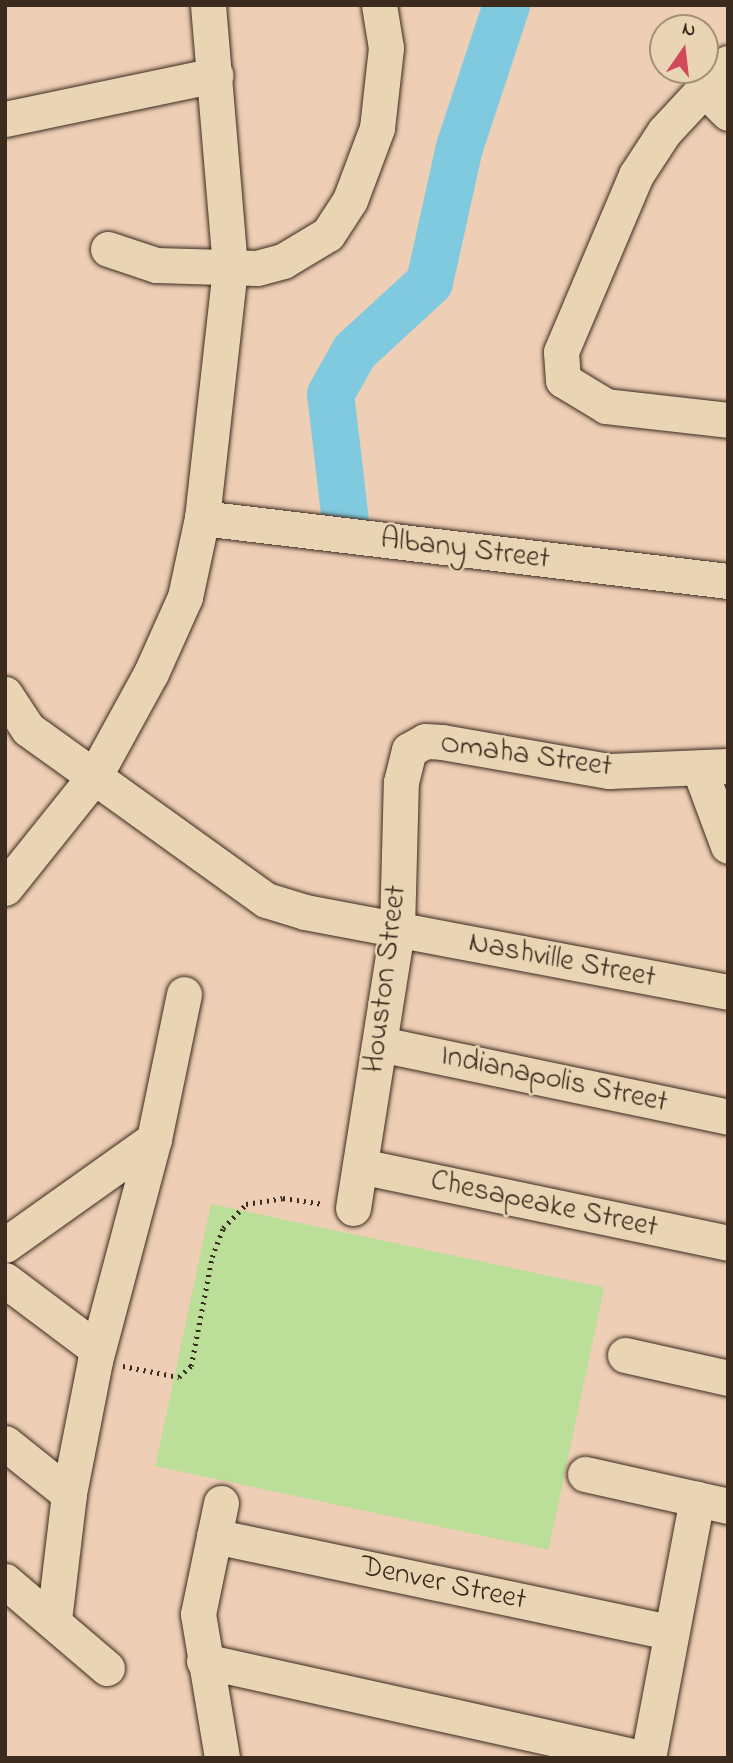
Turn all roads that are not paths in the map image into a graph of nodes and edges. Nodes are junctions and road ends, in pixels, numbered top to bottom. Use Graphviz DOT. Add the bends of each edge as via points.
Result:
graph roads {
  1 [pos="208,5"];
  2 [pos="379,5"];
  3 [pos="728,63"];
  4 [pos="215,75"];
  5 [pos="703,88"];
  6 [pos="728,113"];
  7 [pos="5,119"];
  8 [pos="108,249"];
  9 [pos="230,267"];
  10 [pos="728,420"];
  11 [pos="202,518"];
  12 [pos="728,581"];
  13 [pos="5,694"];
  14 [pos="410,750"];
  15 [pos="714,767"];
  16 [pos="94,777"];
  17 [pos="728,846"];
  18 [pos="5,888"];
  19 [pos="397,930"];
  20 [pos="728,992"];
  21 [pos="184,994"];
  22 [pos="380,1044"];
  23 [pos="728,1117"];
  24 [pos="154,1139"];
  25 [pos="360,1166"];
  26 [pos="353,1208"];
  27 [pos="728,1243"];
  28 [pos="5,1245"];
  29 [pos="5,1280"];
  30 [pos="96,1355"];
  31 [pos="625,1355"];
  32 [pos="728,1378"];
  33 [pos="5,1443"];
  34 [pos="584,1474"];
  35 [pos="69,1494"];
  36 [pos="712,1502"];
  37 [pos="5,1581"];
  38 [pos="54,1620"];
  39 [pos="671,1632"];
  40 [pos="204,1661"];
  41 [pos="107,1668"];
  42 [pos="222,1757"];
  43 [pos="640,1758"];
  44 [pos="648,1758"];
  1 -- 4 [label="street"];
  2 -- 9 [label="street" via="386,48 377,128 350,200 328,234 283,261"];
  3 -- 5 [label="street"];
  4 -- 7 [label="street"];
  4 -- 9 [label="street"];
  5 -- 6 [label="street"];
  5 -- 10 [label="street" via="664,132 636,175 561,352 563,380 606,406"];
  8 -- 9 [label="street" via="156,265"];
  9 -- 11 [label="street"];
  11 -- 12 [label="street, Albany Street"];
  11 -- 16 [label="street" via="185,597 151,673"];
  13 -- 16 [label="street, Nashville Street" via="28,729"];
  14 -- 15 [label="street, Omaha Street" via="425,741 583,768"];
  14 -- 19 [label="street, Houston Street" via="401,782"];
  15 -- 17 [label="street"];
  16 -- 18 [label="street"];
  16 -- 19 [label="street, Nashville Street" via="266,900"];
  19 -- 20 [label="street, Nashville Street"];
  19 -- 22 [label="street, Houston Street"];
  21 -- 24 [label="street"];
  22 -- 23 [label="street, Indianapolis Street"];
  22 -- 25 [label="street, Houston Street"];
  24 -- 28 [label="street"];
  24 -- 30 [label="street"];
  25 -- 26 [label="street, Houston Street"];
  25 -- 27 [label="street, Chesapeake Street"];
  29 -- 30 [label="street"];
  30 -- 35 [label="street"];
  31 -- 32 [label="street"];
  33 -- 35 [label="street"];
  34 -- 36 [label="street"];
  35 -- 38 [label="street"];
  36 -- 39 [label="street"];
  37 -- 38 [label="street"];
  38 -- 41 [label="street"];
  39 -- 40 [label="street, Denver Street" via="218,1520 198,1614"];
  39 -- 44 [label="street"];
  40 -- 42 [label="street"];
  40 -- 43 [label="street"];
}
